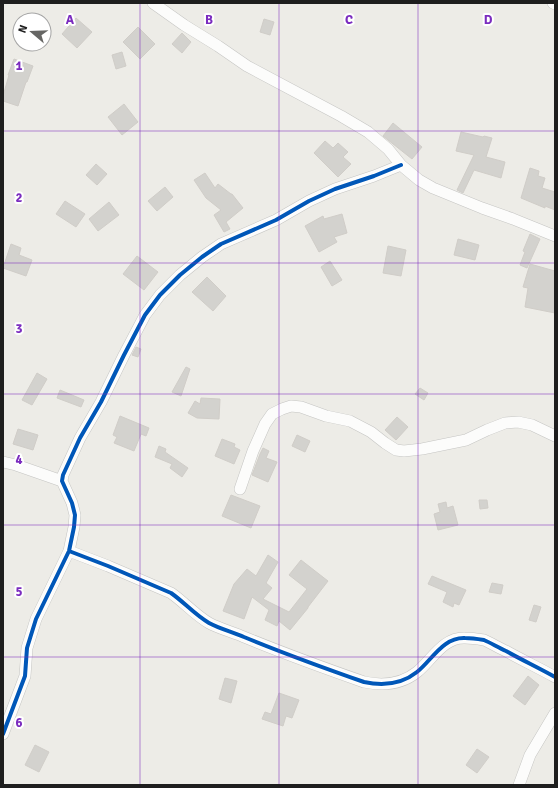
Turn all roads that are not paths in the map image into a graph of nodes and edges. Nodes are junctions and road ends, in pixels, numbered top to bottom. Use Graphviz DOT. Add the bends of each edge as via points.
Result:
graph roads {
  1 [pos="153,3"];
  2 [pos="401,165"];
  3 [pos="555,236"];
  4 [pos="555,436"];
  5 [pos="3,462"];
  6 [pos="62,481"];
  7 [pos="240,489"];
  8 [pos="69,551"];
  9 [pos="555,677"];
  10 [pos="555,713"];
  11 [pos="3,734"];
  12 [pos="519,785"];
  1 -- 2 [label="street" via="247,66 368,132 388,148"];
  2 -- 3 [label="street" via="433,188"];
  2 -- 6 [label="street" via="335,189 276,220 221,244 160,294 145,316 80,438 66,466"];
  4 -- 7 [label="street" via="532,425 505,423 466,440 404,451 396,450 350,421 291,406 272,414 264,424"];
  5 -- 6 [label="street"];
  6 -- 8 [label="street" via="75,516"];
  8 -- 9 [label="street" via="171,593 211,624 364,682 388,684 404,680 417,672 439,649 455,638 484,640"];
  8 -- 11 [label="street" via="36,619 27,648 25,676"];
  10 -- 12 [label="street" via="530,756"];
}
